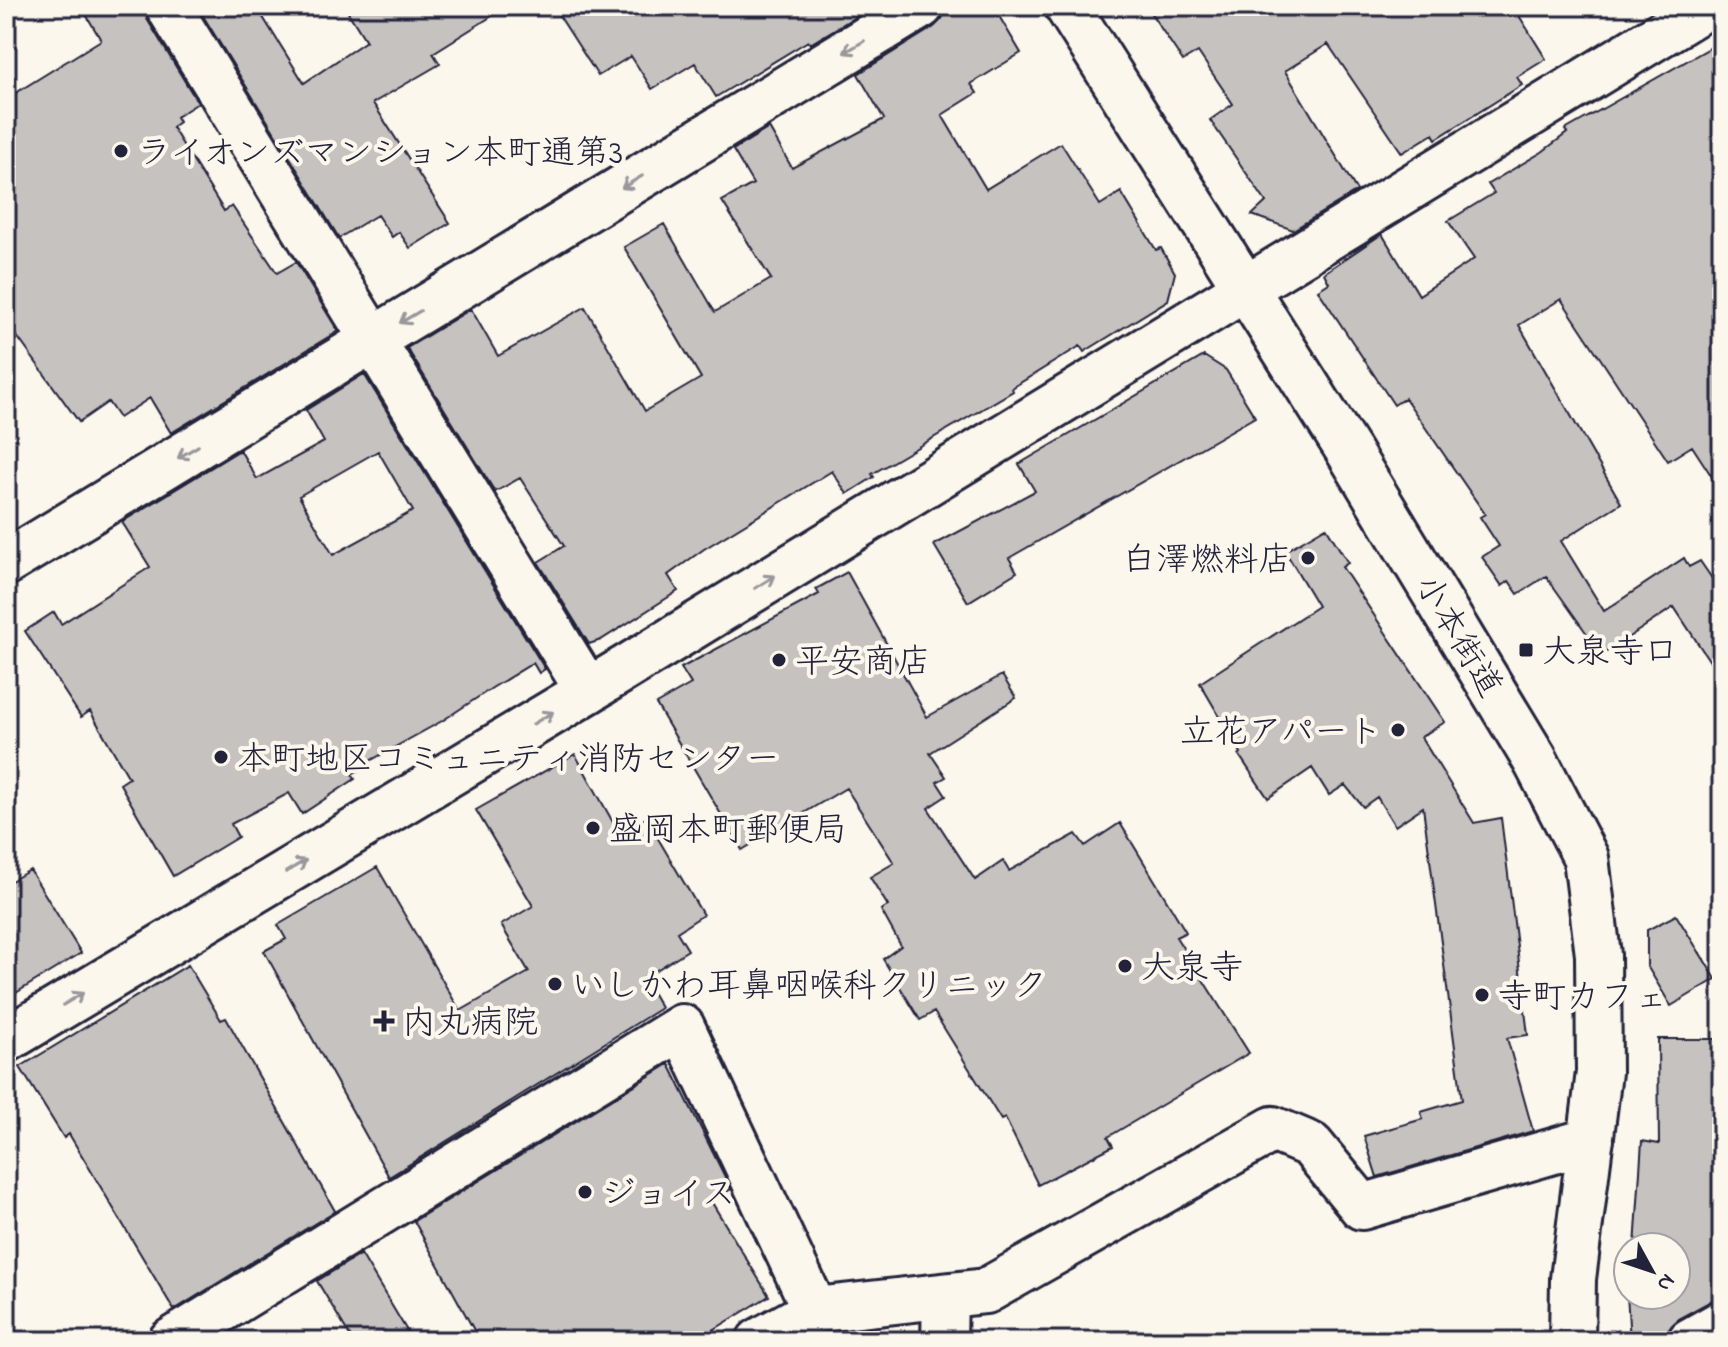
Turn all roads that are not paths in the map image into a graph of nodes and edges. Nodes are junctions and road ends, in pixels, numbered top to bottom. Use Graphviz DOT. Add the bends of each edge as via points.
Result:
graph roads {
  1 [pos="168,6"];
  2 [pos="921,6"];
  3 [pos="1067,6"];
  4 [pos="1707,6"];
  5 [pos="1246,287"];
  6 [pos="372,340"];
  7 [pos="6,563"];
  8 [pos="588,691"];
  9 [pos="6,1040"];
  10 [pos="1591,1140"];
  11 [pos="945,1296"];
  12 [pos="815,1310"];
  13 [pos="1722,1323"];
  14 [pos="171,1341"];
  15 [pos="759,1341"];
  16 [pos="944,1341"];
  17 [pos="1572,1341"];
  18 [pos="1690,1341"];
  1 -- 6 [label="street"];
  2 -- 6 [label="street, one-way"];
  3 -- 5 [label="street, 小本街道"];
  4 -- 5 [label="street"];
  8 -- 5 [label="street, one-way"];
  5 -- 10 [label="street, 小本街道" via="1534,758 1586,858 1600,1013"];
  6 -- 7 [label="street, one-way"];
  6 -- 8 [label="street"];
  9 -- 8 [label="street, one-way"];
  10 -- 11 [label="street" via="1362,1207 1311,1145 1273,1129 986,1291"];
  10 -- 17 [label="street, 小本街道" via="1573,1279"];
  11 -- 12 [label="street"];
  11 -- 16 [label="street"];
  12 -- 14 [label="street" via="682,1027"];
  12 -- 15 [label="street"];
  13 -- 18 [label="street"];
}
